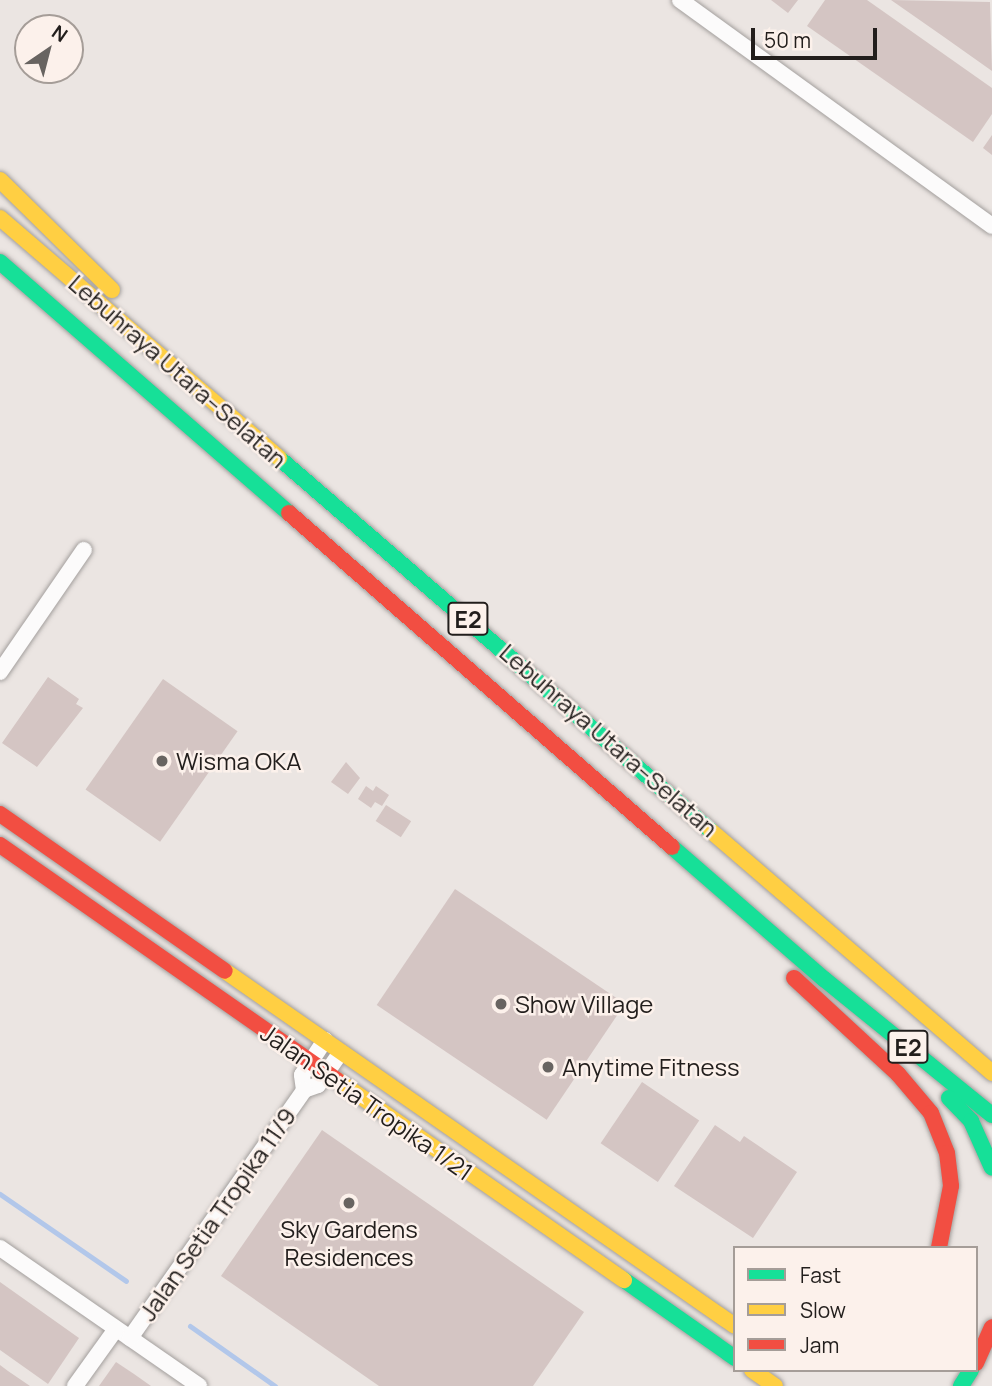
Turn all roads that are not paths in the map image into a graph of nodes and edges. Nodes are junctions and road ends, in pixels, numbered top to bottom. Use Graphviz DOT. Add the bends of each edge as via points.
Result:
graph roads {
  1 [pos="680,0"];
  2 [pos="0,180"];
  3 [pos="0,218"];
  4 [pos="992,226"];
  5 [pos="0,262"];
  6 [pos="0,268"];
  7 [pos="24,283"];
  8 [pos="262,443"];
  9 [pos="84,550"];
  10 [pos="0,672"];
  11 [pos="0,814"];
  12 [pos="650,828"];
  13 [pos="0,845"];
  14 [pos="824,979"];
  15 [pos="325,1040"];
  16 [pos="341,1052"];
  17 [pos="311,1062"];
  18 [pos="327,1073"];
  19 [pos="992,1073"];
  20 [pos="304,1090"];
  21 [pos="992,1115"];
  22 [pos="992,1168"];
  23 [pos="939,1246"];
  24 [pos="0,1248"];
  25 [pos="733,1324"];
  26 [pos="992,1327"];
  27 [pos="116,1329"];
  28 [pos="130,1338"];
  29 [pos="733,1357"];
  30 [pos="978,1358"];
  31 [pos="755,1372"];
  32 [pos="75,1386"];
  33 [pos="199,1386"];
  34 [pos="775,1386"];
  1 -- 4 [label="street"];
  2 -- 8 [label="main road"];
  3 -- 8 [label="main road, Lebuhraya Utara–Selatan / E2"];
  5 -- 7 [label="main road, Lebuhraya Utara–Selatan / E2"];
  6 -- 7 [label="main road"];
  7 -- 12 [label="main road, Lebuhraya Utara–Selatan / E2"];
  8 -- 19 [label="main road, Lebuhraya Utara–Selatan / E2"];
  9 -- 10 [label="street"];
  11 -- 15 [label="main road, Jalan Setia Tropika 1/21"];
  12 -- 14 [label="main road, Lebuhraya Utara–Selatan / E2"];
  12 -- 23 [label="main road" via="745,931 898,1074 931,1113 947,1153 951,1186"];
  13 -- 17 [label="main road, Jalan Setia Tropika 1/21"];
  14 -- 21 [label="main road, Lebuhraya Utara–Selatan / E2"];
  14 -- 22 [label="main road" via="971,1121"];
  15 -- 16 [label="main road, Jalan Setia Tropika 1/21"];
  15 -- 17 [label="street"];
  16 -- 18 [label="street"];
  16 -- 25 [label="main road, Jalan Setia Tropika 1/21"];
  17 -- 18 [label="main road, Jalan Setia Tropika 1/21"];
  17 -- 20 [label="street" via="302,1075"];
  18 -- 20 [label="street" via="318,1085"];
  18 -- 29 [label="main road, Jalan Setia Tropika 1/21"];
  20 -- 28 [label="street, Jalan Setia Tropika 11/9"];
  24 -- 27 [label="street"];
  26 -- 30 [label="main road"];
  27 -- 28 [label="street"];
  27 -- 32 [label="street"];
  28 -- 33 [label="street"];
  31 -- 34 [label="main road"];
}
